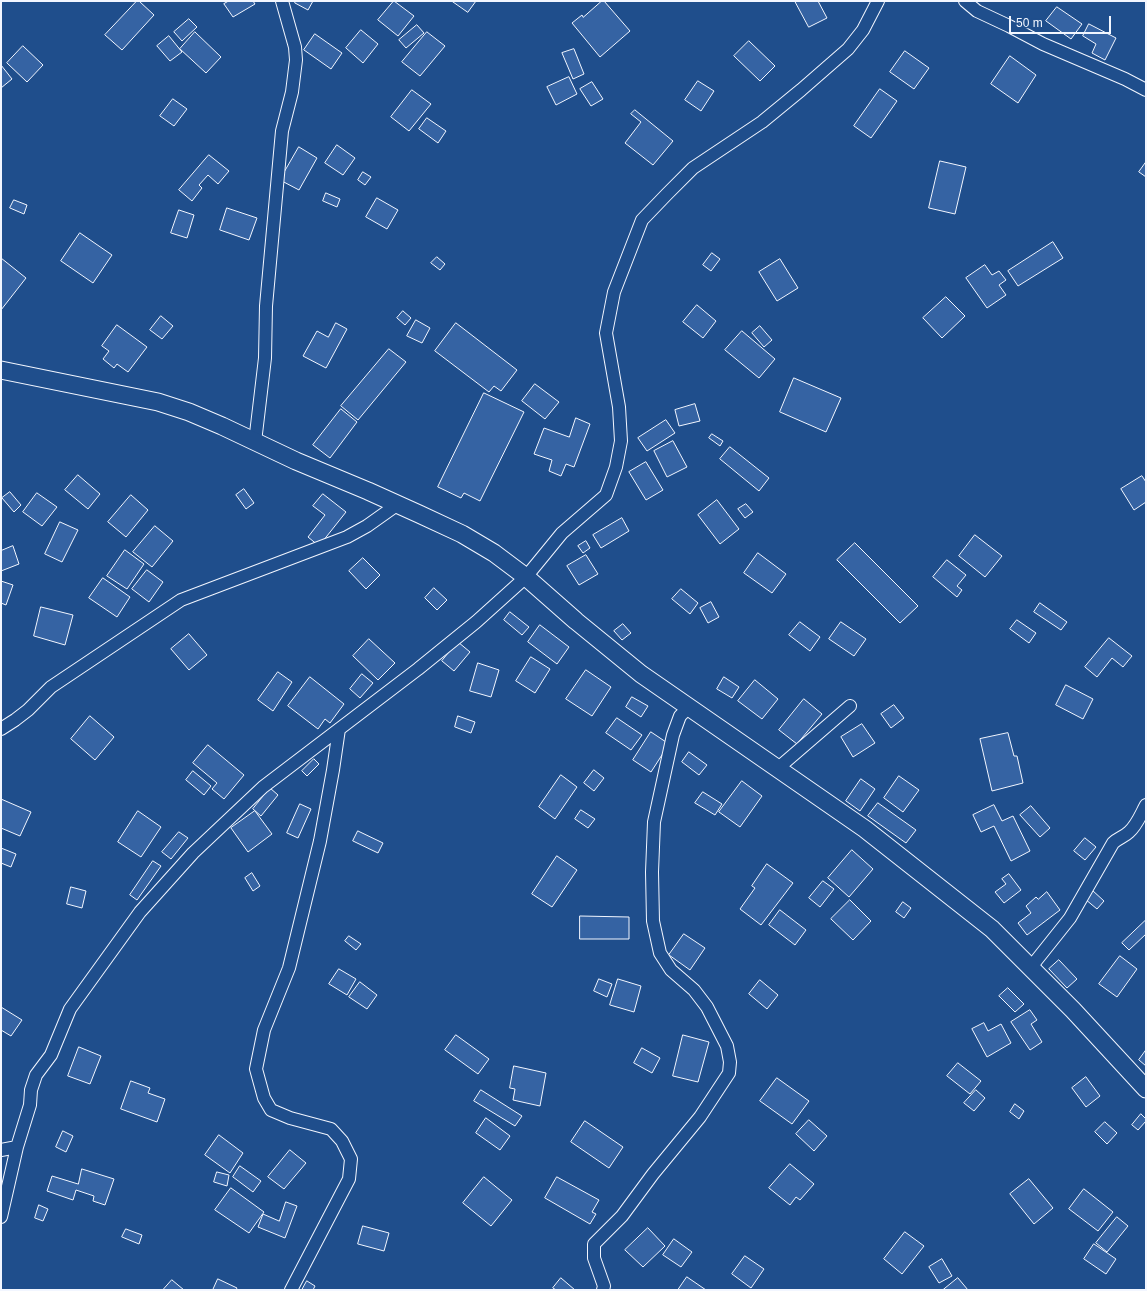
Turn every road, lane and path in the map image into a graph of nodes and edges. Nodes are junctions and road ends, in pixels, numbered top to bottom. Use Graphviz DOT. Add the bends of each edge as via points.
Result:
graph roads {
  1 [pos="282,1"];
  2 [pos="878,1"];
  3 [pos="965,1"];
  4 [pos="1146,90"];
  5 [pos="1,370"];
  6 [pos="255,442"];
  7 [pos="398,504"];
  8 [pos="526,577"];
  9 [pos="850,706"];
  10 [pos="688,708"];
  11 [pos="339,728"];
  12 [pos="1,729"];
  13 [pos="777,769"];
  14 [pos="1146,805"];
  15 [pos="1140,826"];
  16 [pos="1031,967"];
  17 [pos="1146,1089"];
  18 [pos="17,1147"];
  19 [pos="1,1150"];
  20 [pos="1,1218"];
  21 [pos="291,1290"];
  22 [pos="603,1290"];
  1 -- 6 [label="street" via="295,46 296,60 292,92 282,131 266,306 265,358"];
  2 -- 8 [label="street" via="863,30 848,49 762,122 693,168 642,220 614,292 606,333 619,407 621,441 616,467 606,495 562,533"];
  3 -- 4 [label="street" via="977,11 1043,44"];
  5 -- 6 [label="main road" via="158,402 189,412"];
  6 -- 7 [label="main road"];
  7 -- 8 [label="main road" via="462,534 494,553"];
  7 -- 12 [label="street" via="367,526 347,536 181,600 51,687 28,710"];
  8 -- 10 [label="main road" via="641,674"];
  8 -- 11 [label="street" via="418,669"];
  9 -- 13 [label="street"];
  10 -- 13 [label="main road"];
  10 -- 22 [label="street" via="680,716 673,734 654,822 652,921 660,953 671,970 694,990 717,1026 727,1046 729,1073 700,1117 622,1216 594,1244 594,1258 604,1286"];
  11 -- 18 [label="street" via="263,787 192,853 140,912 70,1009 51,1054 36,1075"];
  11 -- 21 [label="street" via="320,841 289,968 264,1030 256,1070 264,1098 271,1110 331,1129 342,1141 351,1159 349,1179"];
  13 -- 16 [label="main road" via="865,829 992,929"];
  14 -- 15 [label="street"];
  15 -- 16 [label="street" via="1113,843 1070,918"];
  16 -- 17 [label="main road"];
  18 -- 19 [label="street"];
  18 -- 20 [label="street"];
}
